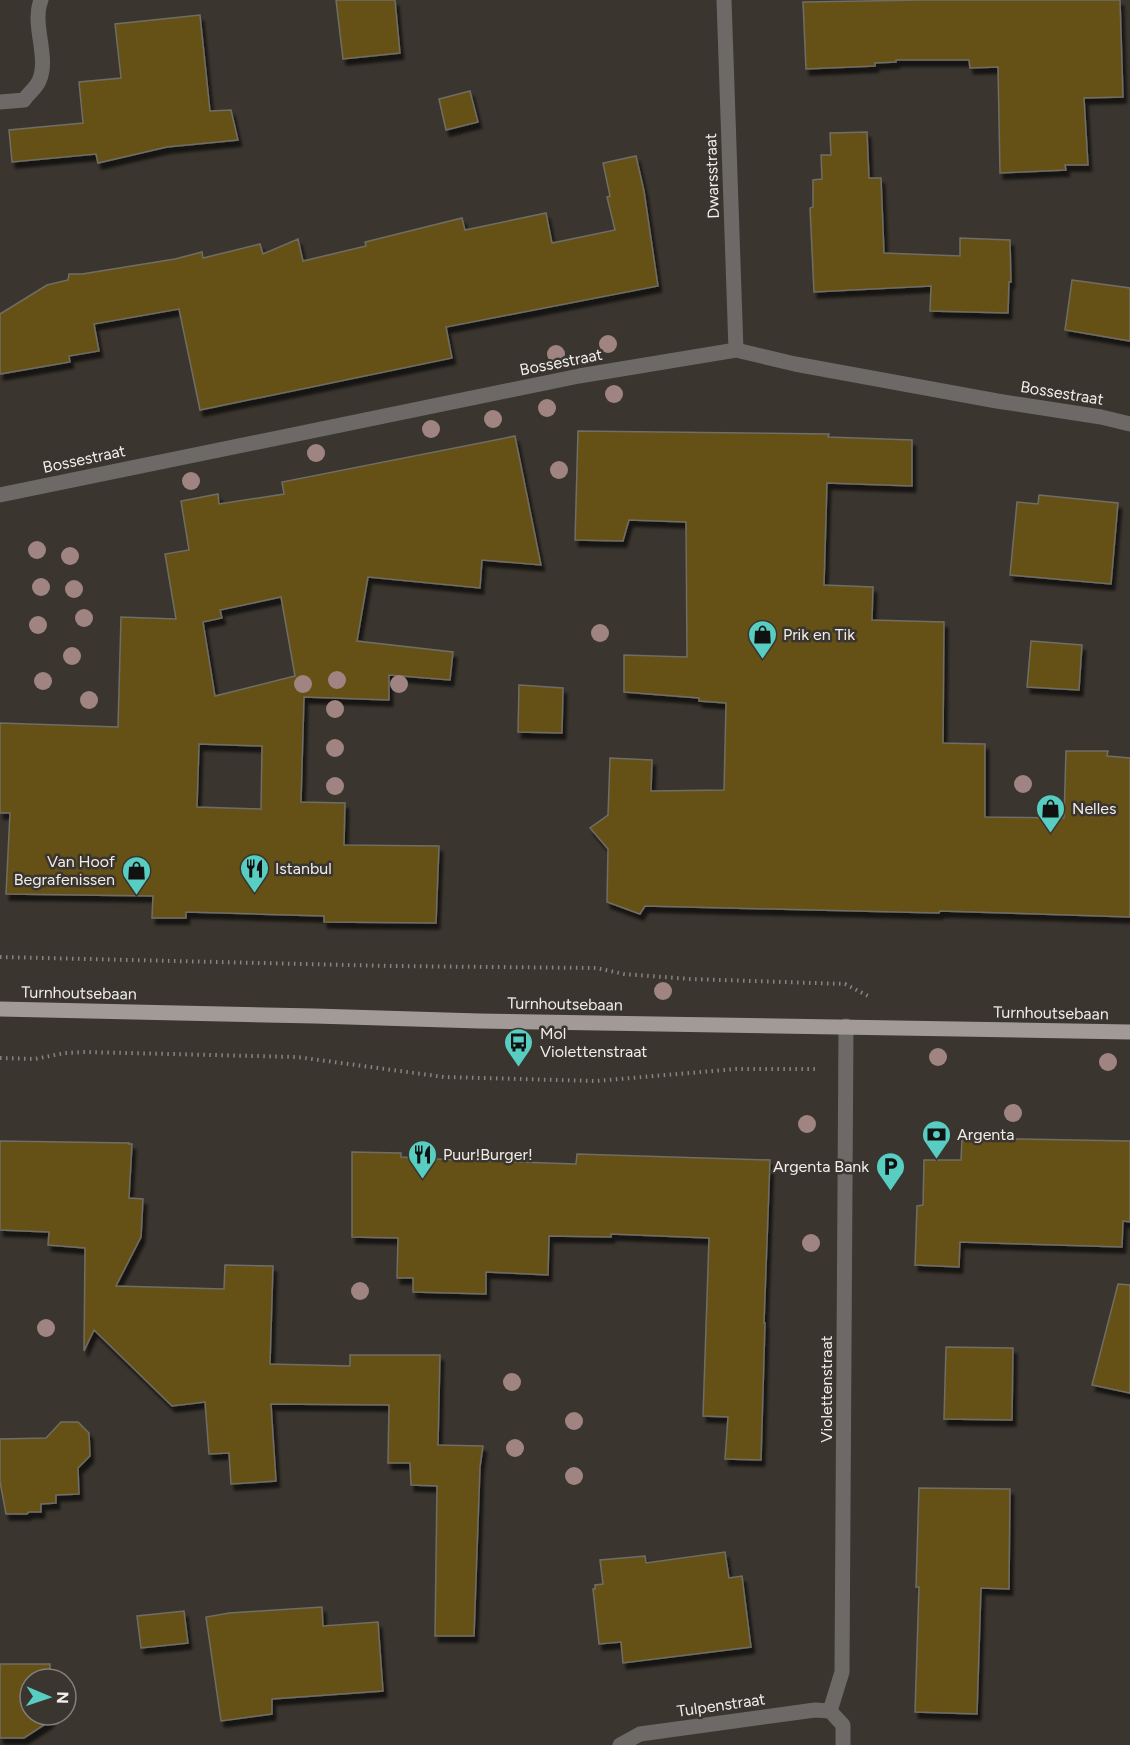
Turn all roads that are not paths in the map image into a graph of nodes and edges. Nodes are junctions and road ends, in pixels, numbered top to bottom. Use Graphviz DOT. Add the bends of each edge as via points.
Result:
graph roads {
  1 [pos="41,0"];
  2 [pos="724,0"];
  3 [pos="0,102"];
  4 [pos="736,350"];
  5 [pos="1130,424"];
  6 [pos="0,495"];
  7 [pos="0,1010"];
  8 [pos="846,1026"];
  9 [pos="1130,1032"];
  10 [pos="830,1711"];
  11 [pos="620,1745"];
  12 [pos="843,1745"];
  1 -- 3 [label="street" via="39,82 24,100"];
  2 -- 4 [label="street, Dwarsstraat"];
  4 -- 5 [label="street, Bossestraat"];
  4 -- 6 [label="street, Bossestraat" via="579,376"];
  7 -- 8 [label="main road, Turnhoutsebaan"];
  8 -- 9 [label="main road, Turnhoutsebaan"];
  8 -- 10 [label="street, Violettenstraat" via="842,1672"];
  10 -- 11 [label="street, Tulpenstraat" via="640,1734"];
  10 -- 12 [label="street" via="843,1725"];
}
